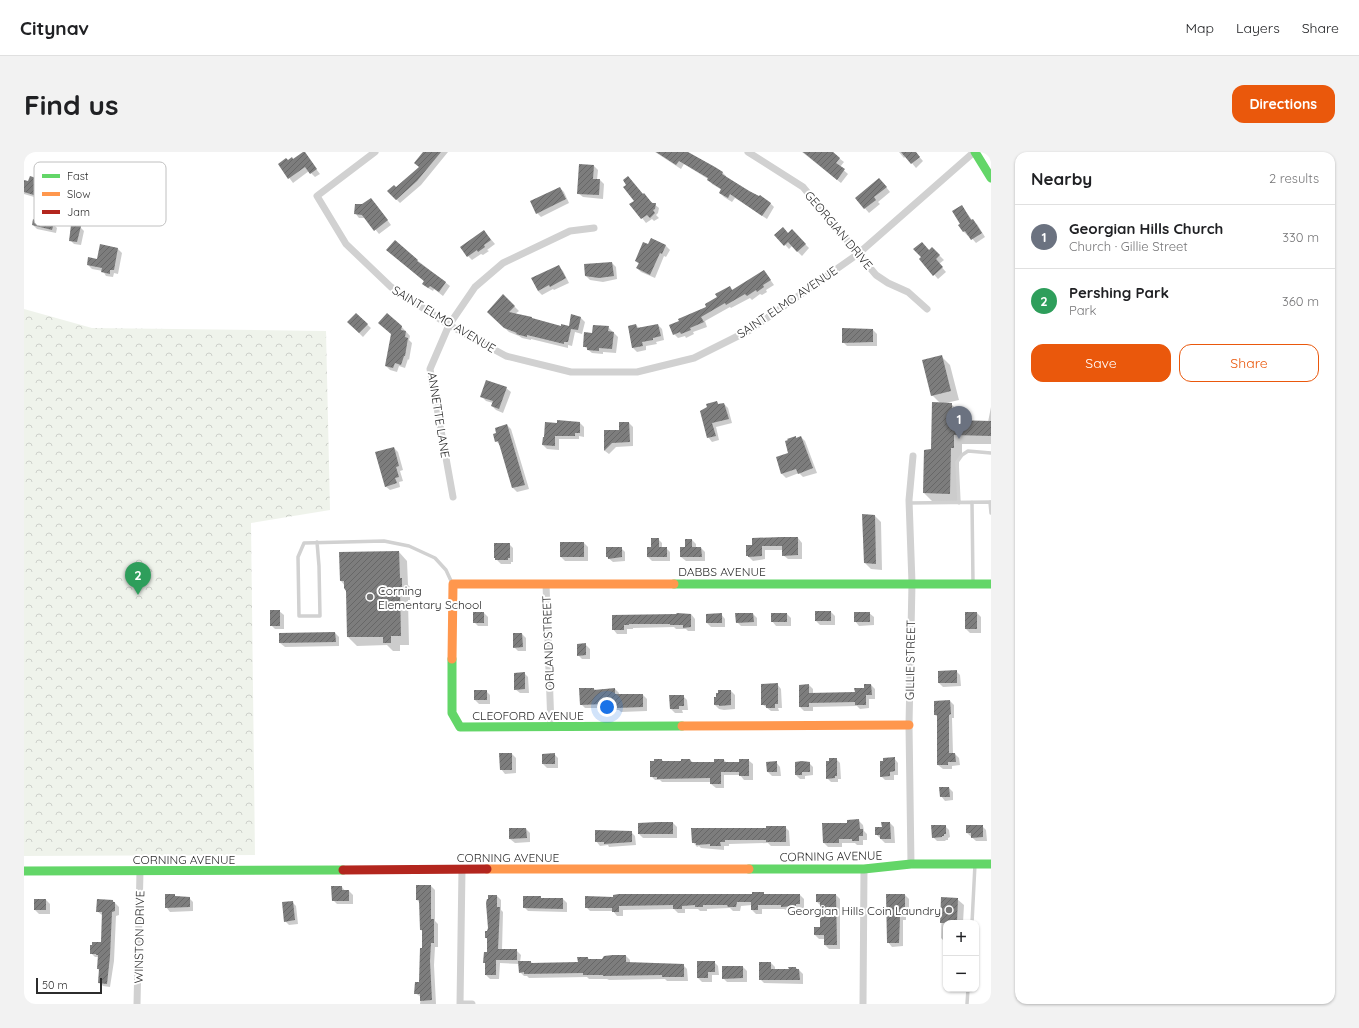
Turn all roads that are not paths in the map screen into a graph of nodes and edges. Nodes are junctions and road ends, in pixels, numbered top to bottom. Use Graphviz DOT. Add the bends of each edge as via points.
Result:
graph roads {
  1 [pos="375,152"];
  2 [pos="748,152"];
  3 [pos="974,152"];
  4 [pos="991,178"];
  5 [pos="594,228"];
  6 [pos="858,254"];
  7 [pos="927,309"];
  8 [pos="449,325"];
  9 [pos="991,453"];
  10 [pos="913,456"];
  11 [pos="454,497"];
  12 [pos="909,502"];
  13 [pos="972,502"];
  14 [pos="991,502"];
  15 [pos="959,503"];
  16 [pos="991,513"];
  17 [pos="317,542"];
  18 [pos="912,583"];
  19 [pos="453,584"];
  20 [pos="546,584"];
  21 [pos="973,584"];
  22 [pos="991,584"];
  23 [pos="909,725"];
  24 [pos="551,727"];
  25 [pos="911,864"];
  26 [pos="975,864"];
  27 [pos="991,864"];
  28 [pos="462,869"];
  29 [pos="864,869"];
  30 [pos="24,871"];
  31 [pos="140,871"];
  32 [pos="972,920"];
  33 [pos="968,992"];
  34 [pos="137,1004"];
  35 [pos="460,1004"];
  36 [pos="472,1004"];
  37 [pos="863,1004"];
  38 [pos="967,1004"];
  1 -- 8 [label="street, SAINT ELMO AVENUE" via="317,196 346,244 391,288"];
  2 -- 6 [label="street, GEORGIAN DRIVE" via="803,187"];
  3 -- 4 [label="street"];
  3 -- 6 [label="street, SAINT ELMO AVENUE"];
  5 -- 8 [label="street, ANNETTE LANE" via="570,231 503,263 475,287"];
  6 -- 7 [label="street, GEORGIAN DRIVE" via="882,280 908,292"];
  6 -- 8 [label="street, SAINT ELMO AVENUE" via="750,330 694,358 637,372 572,372 506,356"];
  8 -- 11 [label="street, ANNETTE LANE" via="430,369"];
  9 -- 15 [label="lane" via="968,451 957,462"];
  10 -- 12 [label="street, GILLIE STREET"];
  12 -- 15 [label="lane"];
  12 -- 18 [label="street, GILLIE STREET"];
  13 -- 14 [label="lane"];
  13 -- 15 [label="lane"];
  13 -- 21 [label="lane"];
  14 -- 16 [label="lane"];
  17 -- 17 [label="lane" via="304,543 298,557 299,616 320,616"];
  17 -- 19 [label="lane" via="384,541 409,546 435,558 446,570"];
  18 -- 20 [label="street, DABBS AVENUE"];
  18 -- 21 [label="street, DABBS AVENUE"];
  18 -- 23 [label="street, GILLIE STREET"];
  19 -- 20 [label="street, DABBS AVENUE"];
  19 -- 24 [label="street, CLEOFORD AVENUE" via="452,713 460,727"];
  20 -- 24 [label="street, ORLAND STREET"];
  21 -- 22 [label="street, DABBS AVENUE"];
  23 -- 24 [label="street, CLEOFORD AVENUE"];
  23 -- 25 [label="street, GILLIE STREET"];
  25 -- 26 [label="street, CORNING AVENUE"];
  25 -- 29 [label="street, CORNING AVENUE"];
  26 -- 27 [label="street, CORNING AVENUE"];
  26 -- 32 [label="lane"];
  28 -- 29 [label="street, CORNING AVENUE"];
  28 -- 31 [label="street, CORNING AVENUE"];
  28 -- 35 [label="street"];
  29 -- 37 [label="street"];
  30 -- 31 [label="street, CORNING AVENUE"];
  31 -- 34 [label="street, WINSTON DRIVE"];
  33 -- 38 [label="lane"];
  35 -- 36 [label="street"];
}
